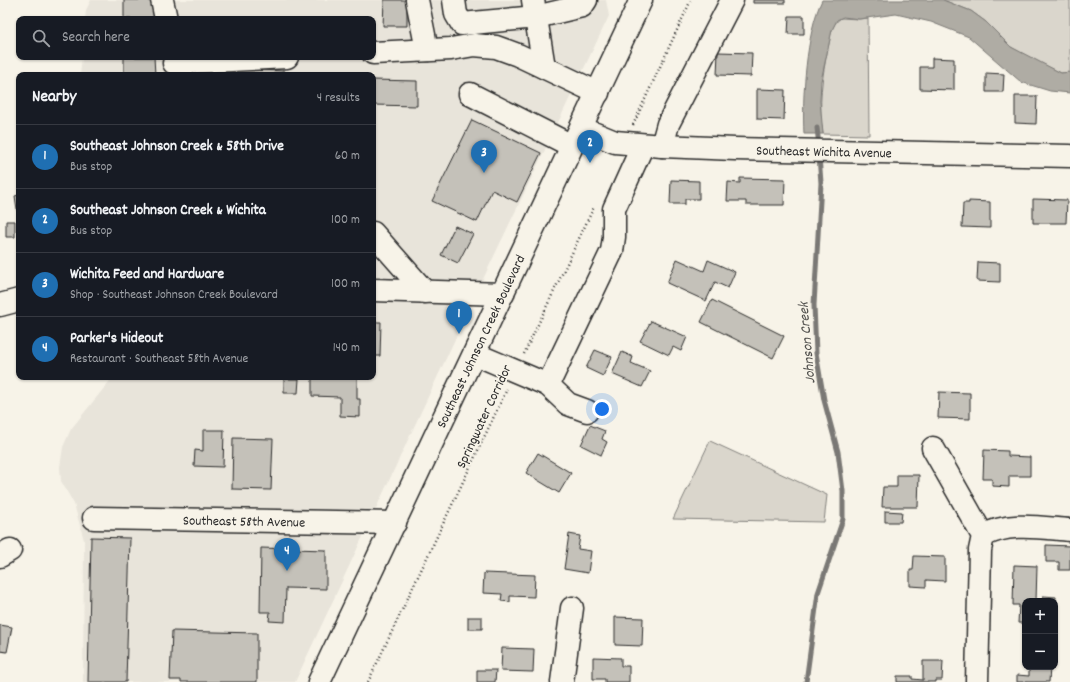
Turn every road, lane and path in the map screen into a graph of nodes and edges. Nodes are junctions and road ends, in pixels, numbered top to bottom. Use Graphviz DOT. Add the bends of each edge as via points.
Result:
graph roads {
  1 [pos="162,0"];
  2 [pos="417,0"];
  3 [pos="454,0"];
  4 [pos="586,0"];
  5 [pos="641,0"];
  6 [pos="691,0"];
  7 [pos="732,0"];
  8 [pos="535,9"];
  9 [pos="165,16"];
  10 [pos="427,50"];
  11 [pos="376,52"];
  12 [pos="245,60"];
  13 [pos="174,65"];
  14 [pos="544,67"];
  15 [pos="598,93"];
  16 [pos="470,94"];
  17 [pos="577,137"];
  18 [pos="645,140"];
  19 [pos="1070,156"];
  20 [pos="596,201"];
  21 [pos="376,236"];
  22 [pos="376,290"];
  23 [pos="425,292"];
  24 [pos="502,294"];
  25 [pos="16,301"];
  26 [pos="0,305"];
  27 [pos="475,354"];
  28 [pos="516,371"];
  29 [pos="548,385"];
  30 [pos="586,411"];
  31 [pos="933,448"];
  32 [pos="94,518"];
  33 [pos="395,523"];
  34 [pos="1070,530"];
  35 [pos="983,536"];
  36 [pos="572,608"];
  37 [pos="319,682"];
  38 [pos="368,682"];
  39 [pos="562,682"];
  40 [pos="977,682"];
  1 -- 9 [label="street"];
  2 -- 10 [label="street"];
  3 -- 8 [label="street" via="456,14 462,24"];
  4 -- 8 [label="street" via="582,6"];
  5 -- 15 [label="street, Southeast Johnson Creek Boulevard"];
  6 -- 18 [label="path"];
  7 -- 18 [label="street" via="668,124"];
  8 -- 14 [label="street"];
  10 -- 11 [label="street"];
  10 -- 14 [label="street" via="474,45 496,47"];
  12 -- 13 [label="street"];
  14 -- 15 [label="street"];
  15 -- 17 [label="street, Southeast Johnson Creek Boulevard"];
  16 -- 17 [label="street, Southeast Wichita Avenue"];
  17 -- 18 [label="street, Southeast Wichita Avenue" via="610,141"];
  17 -- 24 [label="street, Southeast Johnson Creek Boulevard"];
  18 -- 19 [label="street, Southeast Wichita Avenue" via="807,151"];
  18 -- 29 [label="street" via="614,209 612,251"];
  20 -- 28 [label="path, Springwater Corridor"];
  21 -- 23 [label="street"];
  22 -- 23 [label="street"];
  23 -- 24 [label="street"];
  24 -- 27 [label="street, Southeast Johnson Creek Boulevard"];
  25 -- 26 [label="street"];
  27 -- 28 [label="street"];
  27 -- 33 [label="street, Southeast Johnson Creek Boulevard"];
  28 -- 29 [label="street"];
  28 -- 38 [label="path, Springwater Corridor"];
  29 -- 30 [label="street" via="568,404"];
  31 -- 35 [label="street"];
  32 -- 33 [label="street, Southeast 58th Avenue"];
  33 -- 37 [label="street, Southeast Johnson Creek Boulevard"];
  34 -- 35 [label="street" via="1018,526 1002,528"];
  35 -- 40 [label="street" via="980,550"];
  36 -- 39 [label="street"];
}
